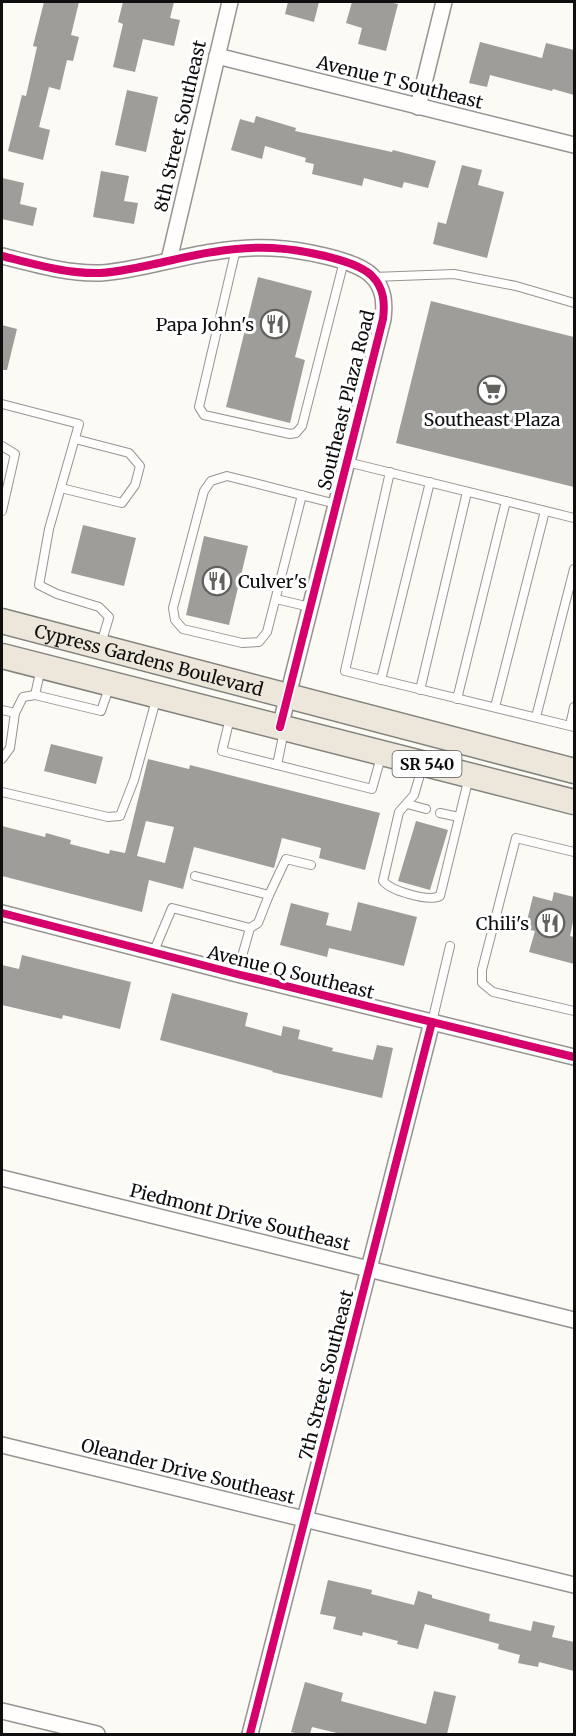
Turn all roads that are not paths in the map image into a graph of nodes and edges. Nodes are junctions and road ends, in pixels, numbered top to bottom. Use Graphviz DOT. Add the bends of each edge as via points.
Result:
graph roads {
  1 [pos="230,2"];
  2 [pos="444,2"];
  3 [pos="217,56"];
  4 [pos="418,107"];
  5 [pos="574,145"];
  6 [pos="236,249"];
  7 [pos="2,256"];
  8 [pos="169,260"];
  9 [pos="344,261"];
  10 [pos="373,277"];
  11 [pos="574,303"];
  12 [pos="2,404"];
  13 [pos="75,439"];
  14 [pos="2,446"];
  15 [pos="347,462"];
  16 [pos="390,472"];
  17 [pos="430,482"];
  18 [pos="61,488"];
  19 [pos="467,492"];
  20 [pos="302,495"];
  21 [pos="506,501"];
  22 [pos="336,504"];
  23 [pos="2,511"];
  24 [pos="545,511"];
  25 [pos="574,518"];
  26 [pos="574,569"];
  27 [pos="276,600"];
  28 [pos="310,608"];
  29 [pos="2,621"];
  30 [pos="92,645"];
  31 [pos="2,647"];
  32 [pos="2,656"];
  33 [pos="41,666"];
  34 [pos="381,680"];
  35 [pos="110,684"];
  36 [pos="420,690"];
  37 [pos="35,694"];
  38 [pos="157,696"];
  39 [pos="288,696"];
  40 [pos="457,699"];
  41 [pos="495,707"];
  42 [pos="574,707"];
  43 [pos="2,710"];
  44 [pos="15,713"];
  45 [pos="231,714"];
  46 [pos="536,717"];
  47 [pos="572,726"];
  48 [pos="282,727"];
  49 [pos="382,753"];
  50 [pos="2,759"];
  51 [pos="423,763"];
  52 [pos="277,765"];
  53 [pos="574,771"];
  54 [pos="470,775"];
  55 [pos="518,788"];
  56 [pos="574,789"];
  57 [pos="2,792"];
  58 [pos="574,802"];
  59 [pos="406,804"];
  60 [pos="426,809"];
  61 [pos="440,813"];
  62 [pos="459,818"];
  63 [pos="574,852"];
  64 [pos="311,865"];
  65 [pos="195,876"];
  66 [pos="269,894"];
  67 [pos="2,913"];
  68 [pos="250,928"];
  69 [pos="450,946"];
  70 [pos="154,951"];
  71 [pos="237,974"];
  72 [pos="574,1011"];
  73 [pos="432,1022"];
  74 [pos="574,1057"];
  75 [pos="2,1178"];
  76 [pos="369,1269"];
  77 [pos="574,1320"];
  78 [pos="2,1445"];
  79 [pos="304,1519"];
  80 [pos="574,1585"];
  81 [pos="2,1711"];
  82 [pos="98,1734"];
  83 [pos="250,1734"];
  1 -- 3 [label="street, 8th Street Southeast"];
  2 -- 4 [label="street"];
  3 -- 4 [label="street, Avenue T Southeast"];
  3 -- 8 [label="street, 8th Street Southeast"];
  4 -- 5 [label="street, Avenue T Southeast"];
  6 -- 8 [label="street"];
  6 -- 9 [label="street" via="272,248"];
  6 -- 9 [label="lane" via="199,407 204,415 290,434 302,426"];
  7 -- 8 [label="street" via="48,268 102,273"];
  9 -- 10 [label="street"];
  10 -- 11 [label="lane" via="454,274"];
  10 -- 15 [label="street, Southeast Plaza Road" via="385,303 383,319"];
  12 -- 13 [label="lane" via="79,423"];
  13 -- 18 [label="lane"];
  13 -- 18 [label="lane" via="129,453 140,466 135,485 123,503"];
  14 -- 23 [label="lane" via="15,454"];
  15 -- 16 [label="lane"];
  15 -- 22 [label="street, Southeast Plaza Road"];
  16 -- 17 [label="lane"];
  16 -- 34 [label="lane" via="345,671"];
  17 -- 19 [label="lane"];
  17 -- 34 [label="lane"];
  18 -- 30 [label="lane" via="39,585 99,607 109,617"];
  19 -- 21 [label="lane"];
  19 -- 36 [label="lane"];
  20 -- 22 [label="lane"];
  20 -- 27 [label="lane"];
  20 -- 27 [label="lane" via="227,476 211,481 204,491 173,608 175,620 183,629 242,644 259,642 267,632"];
  21 -- 24 [label="lane"];
  21 -- 40 [label="lane"];
  22 -- 28 [label="street, Southeast Plaza Road"];
  24 -- 25 [label="lane"];
  24 -- 41 [label="lane"];
  26 -- 46 [label="lane"];
  27 -- 28 [label="lane"];
  28 -- 39 [label="street, Southeast Plaza Road"];
  29 -- 30 [label="main road, Cypress Gardens Boulevard / SR 540"];
  30 -- 31 [label="main road" via="60,656"];
  30 -- 39 [label="main road, Cypress Gardens Boulevard / SR 540"];
  32 -- 33 [label="main road, Cypress Gardens Boulevard / SR 540"];
  33 -- 35 [label="main road, Cypress Gardens Boulevard / SR 540"];
  33 -- 37 [label="lane"];
  34 -- 36 [label="lane"];
  35 -- 37 [label="lane" via="101,711"];
  35 -- 38 [label="main road, Cypress Gardens Boulevard / SR 540"];
  36 -- 40 [label="lane"];
  37 -- 44 [label="lane" via="23,697"];
  38 -- 45 [label="main road, Cypress Gardens Boulevard / SR 540"];
  38 -- 57 [label="lane" via="120,816 108,817"];
  39 -- 48 [label="street, Southeast Plaza Road"];
  39 -- 53 [label="main road, Cypress Gardens Boulevard / SR 540"];
  40 -- 41 [label="lane"];
  41 -- 46 [label="lane"];
  42 -- 47 [label="lane"];
  43 -- 44 [label="lane"];
  44 -- 50 [label="lane" via="10,748"];
  45 -- 48 [label="main road, Cypress Gardens Boulevard / SR 540"];
  45 -- 52 [label="lane" via="222,751"];
  46 -- 47 [label="lane"];
  48 -- 49 [label="main road, Cypress Gardens Boulevard / SR 540"];
  48 -- 52 [label="lane"];
  49 -- 51 [label="main road, Cypress Gardens Boulevard / SR 540"];
  49 -- 52 [label="lane" via="372,789"];
  51 -- 54 [label="main road, Cypress Gardens Boulevard / SR 540"];
  51 -- 59 [label="lane" via="414,795"];
  54 -- 55 [label="main road, Cypress Gardens Boulevard / SR 540"];
  54 -- 62 [label="lane"];
  55 -- 56 [label="main road"];
  55 -- 58 [label="main road, Cypress Gardens Boulevard / SR 540"];
  59 -- 60 [label="lane"];
  59 -- 62 [label="lane" via="399,812 383,881 391,888 432,899 440,896"];
  61 -- 62 [label="lane"];
  63 -- 72 [label="lane" via="516,838 482,983 493,992"];
  64 -- 66 [label="lane" via="286,859"];
  65 -- 66 [label="lane"];
  66 -- 68 [label="lane" via="258,923"];
  67 -- 70 [label="street, Avenue Q Southeast"];
  68 -- 70 [label="lane" via="172,908"];
  68 -- 71 [label="lane"];
  69 -- 73 [label="lane"];
  70 -- 71 [label="street, Avenue Q Southeast"];
  71 -- 73 [label="street, Avenue Q Southeast"];
  73 -- 74 [label="street, Avenue Q Southeast"];
  73 -- 76 [label="street, 7th Street Southeast"];
  75 -- 76 [label="street, Piedmont Drive Southeast"];
  76 -- 77 [label="street, Piedmont Drive Southeast"];
  76 -- 79 [label="street, 7th Street Southeast"];
  78 -- 79 [label="street, Oleander Drive Southeast"];
  79 -- 80 [label="street, Oleander Drive Southeast"];
  79 -- 83 [label="street, 7th Street Southeast"];
  81 -- 82 [label="street"];
}
